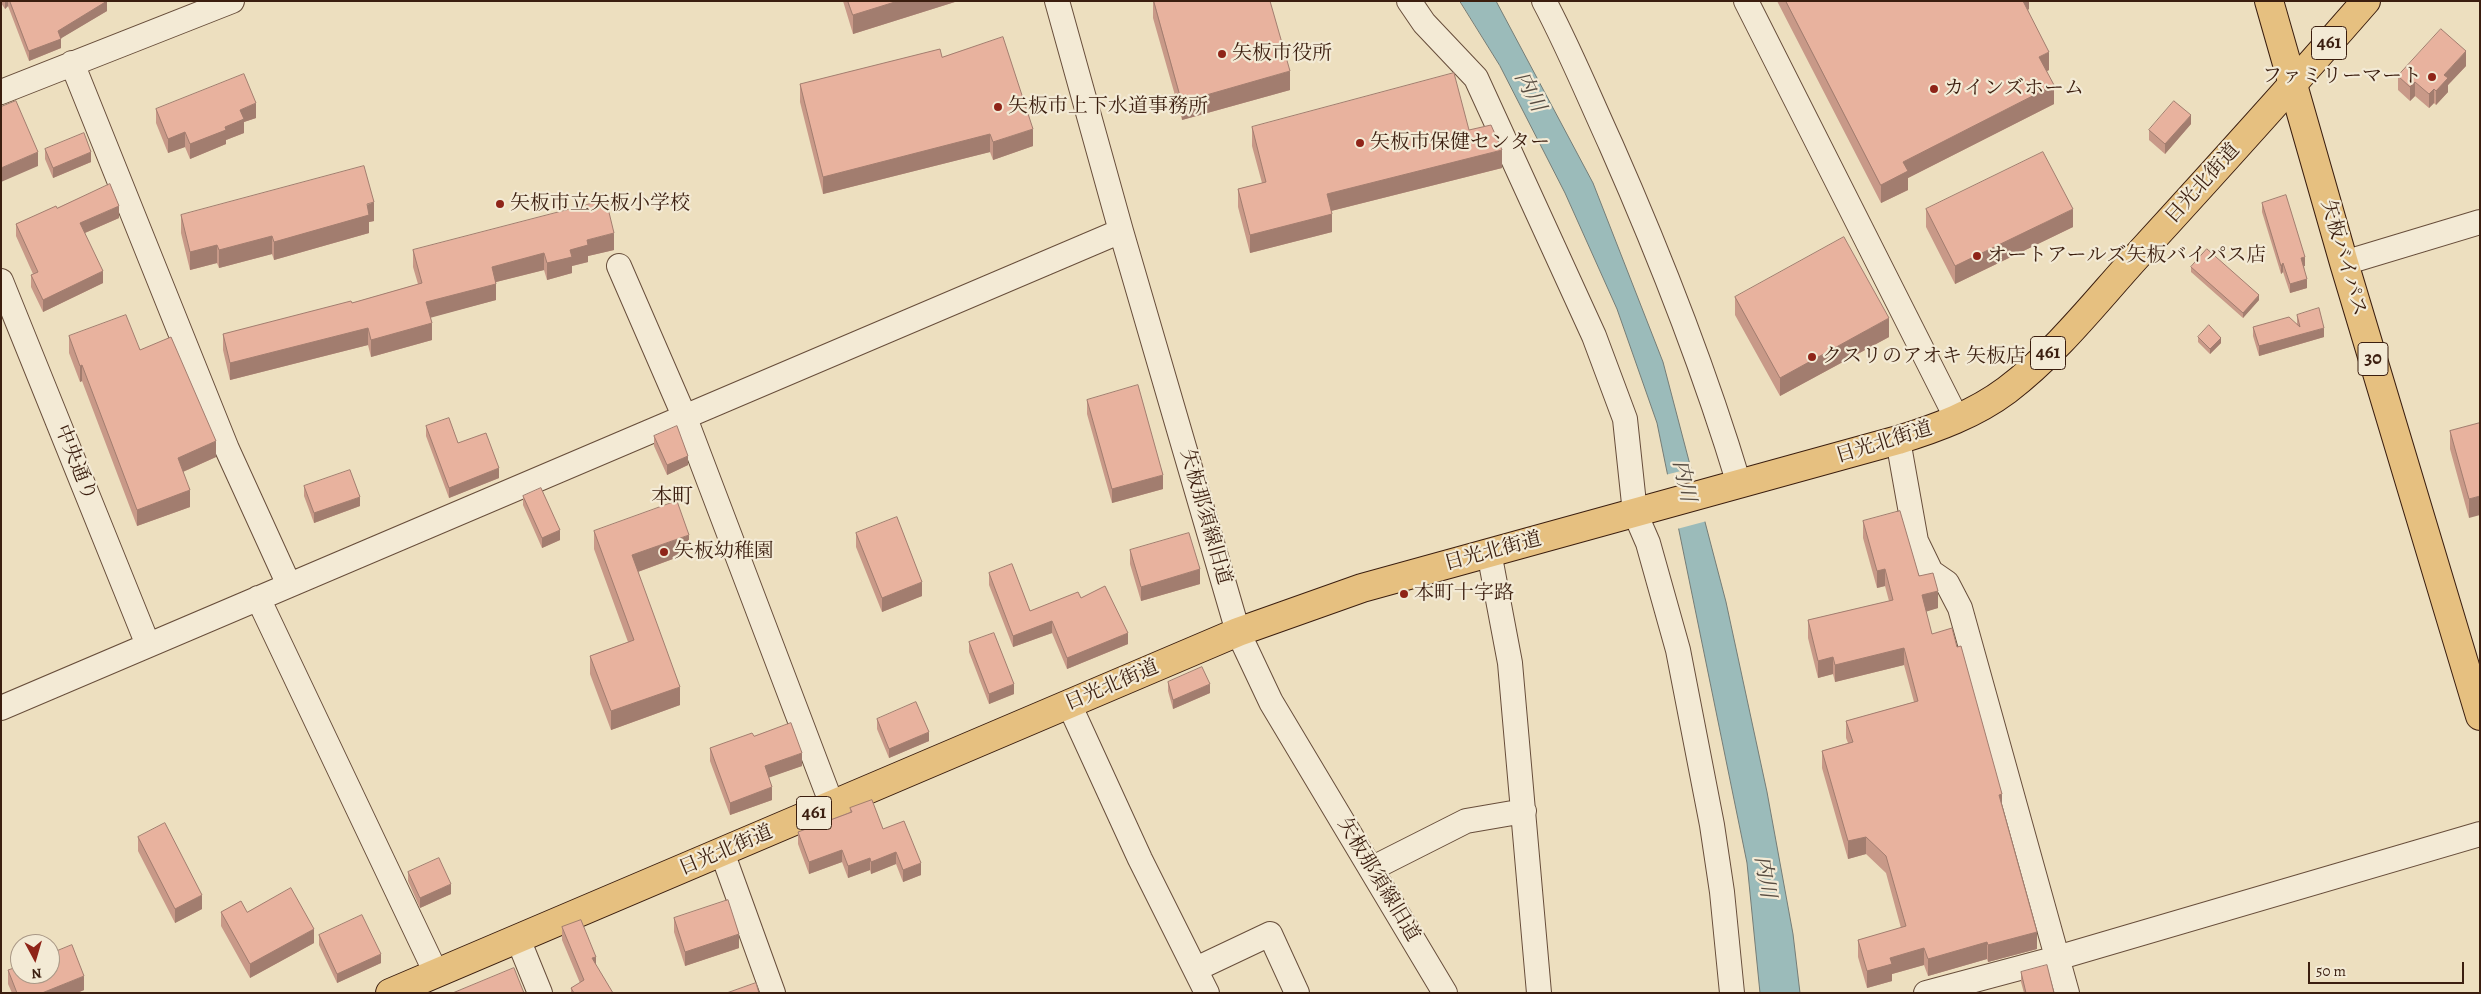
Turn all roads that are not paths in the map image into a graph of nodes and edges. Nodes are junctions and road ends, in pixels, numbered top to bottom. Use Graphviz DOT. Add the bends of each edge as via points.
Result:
graph roads {
  1 [pos="232,1"];
  2 [pos="1057,1"];
  3 [pos="1409,1"];
  4 [pos="1544,1"];
  5 [pos="1746,1"];
  6 [pos="2269,1"];
  7 [pos="2366,1"];
  8 [pos="72,64"];
  9 [pos="2293,85"];
  10 [pos="1,92"];
  11 [pos="2480,222"];
  12 [pos="1121,231"];
  13 [pos="2344,263"];
  14 [pos="619,266"];
  15 [pos="1,281"];
  16 [pos="685,418"];
  17 [pos="1956,419"];
  18 [pos="1898,440"];
  19 [pos="1728,487"];
  20 [pos="1641,511"];
  21 [pos="1489,552"];
  22 [pos="289,585"];
  23 [pos="258,598"];
  24 [pos="1238,632"];
  25 [pos="148,645"];
  26 [pos="1069,704"];
  27 [pos="1,708"];
  28 [pos="2480,716"];
  29 [pos="832,805"];
  30 [pos="1524,810"];
  31 [pos="2480,834"];
  32 [pos="722,852"];
  33 [pos="1371,869"];
  34 [pos="518,939"];
  35 [pos="2057,958"];
  36 [pos="1196,969"];
  37 [pos="436,973"];
  38 [pos="390,993"];
  39 [pos="540,993"];
  40 [pos="773,993"];
  41 [pos="1207,993"];
  42 [pos="1297,993"];
  43 [pos="1445,993"];
  44 [pos="1539,993"];
  45 [pos="1732,993"];
  46 [pos="1926,993"];
  47 [pos="2067,993"];
  1 -- 8 [label="street"];
  2 -- 12 [label="street, 矢板那須線旧道"];
  3 -- 20 [label="street" via="1424,23 1476,78 1594,336 1624,419"];
  4 -- 19 [label="street" via="1622,170 1675,296 1723,430"];
  5 -- 17 [label="street"];
  6 -- 9 [label="main road, 矢板バイパス / 30"];
  7 -- 9 [label="main road, 日光北街道 / 461"];
  8 -- 10 [label="street"];
  8 -- 22 [label="street" via="227,449"];
  9 -- 13 [label="main road, 矢板バイパス / 30"];
  9 -- 17 [label="main road, 日光北街道 / 461" via="2051,350 2006,390"];
  11 -- 13 [label="street"];
  12 -- 16 [label="street"];
  12 -- 24 [label="street, 矢板那須線旧道"];
  13 -- 28 [label="main road, 矢板バイパス / 30"];
  14 -- 16 [label="street"];
  15 -- 25 [label="street, 中央通り"];
  16 -- 22 [label="street"];
  16 -- 29 [label="street"];
  17 -- 18 [label="main road, 日光北街道 / 461"];
  18 -- 19 [label="main road, 日光北街道 / 461"];
  18 -- 35 [label="street" via="1916,541 1932,572 1948,583 1960,608"];
  19 -- 20 [label="main road, 日光北街道 / 461"];
  20 -- 21 [label="main road, 日光北街道 / 461"];
  20 -- 45 [label="street" via="1680,660 1712,825"];
  21 -- 24 [label="main road, 日光北街道 / 461" via="1362,588"];
  21 -- 30 [label="street" via="1510,663"];
  22 -- 23 [label="street"];
  23 -- 25 [label="street"];
  23 -- 37 [label="street"];
  24 -- 26 [label="main road, 日光北街道 / 461"];
  24 -- 33 [label="street, 矢板那須線旧道" via="1272,702"];
  25 -- 27 [label="street"];
  26 -- 29 [label="main road, 日光北街道 / 461"];
  26 -- 36 [label="street" via="1140,859"];
  29 -- 32 [label="main road, 日光北街道 / 461"];
  30 -- 33 [label="street" via="1466,822"];
  30 -- 44 [label="street"];
  31 -- 35 [label="street"];
  32 -- 34 [label="main road, 日光北街道 / 461"];
  32 -- 40 [label="street"];
  33 -- 43 [label="street, 矢板那須線旧道"];
  34 -- 37 [label="main road, 日光北街道 / 461"];
  34 -- 39 [label="street"];
  35 -- 46 [label="street"];
  35 -- 47 [label="street"];
  36 -- 41 [label="street"];
  36 -- 42 [label="street" via="1270,934"];
  37 -- 38 [label="main road, 日光北街道 / 461"];
}
